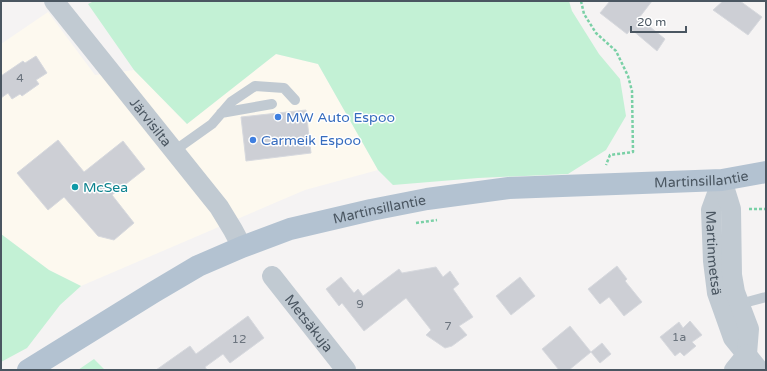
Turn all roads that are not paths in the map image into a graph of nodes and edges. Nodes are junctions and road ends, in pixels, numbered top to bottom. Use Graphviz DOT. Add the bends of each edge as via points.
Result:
graph roads {
  1 [pos="54,1"];
  2 [pos="295,100"];
  3 [pos="272,104"];
  4 [pos="221,113"];
  5 [pos="174,151"];
  6 [pos="766,172"];
  7 [pos="722,180"];
  8 [pos="242,247"];
  9 [pos="272,276"];
  10 [pos="766,297"];
  11 [pos="731,306"];
  12 [pos="747,354"];
  13 [pos="28,370"];
  14 [pos="346,370"];
  15 [pos="734,370"];
  16 [pos="759,370"];
  1 -- 5 [label="street, Järvisilta"];
  2 -- 4 [label="lane" via="284,88 254,86 231,102"];
  3 -- 4 [label="lane"];
  4 -- 5 [label="lane" via="212,124"];
  5 -- 8 [label="street, Järvisilta" via="219,207"];
  6 -- 7 [label="main road, Martinsillantie"];
  7 -- 8 [label="main road, Martinsillantie" via="509,188 427,199 290,229"];
  7 -- 11 [label="street, Martinmetsä" via="731,209 732,275 735,292"];
  7 -- 11 [label="street, Martinmetsä" via="711,210 713,261 717,293"];
  8 -- 13 [label="main road, Martinsillantie" via="198,266"];
  9 -- 14 [label="street, Metsäkuja"];
  10 -- 11 [label="lane"];
  11 -- 12 [label="street, Martinmetsä" via="733,338"];
  12 -- 15 [label="street"];
  12 -- 16 [label="street, Martinmetsä"];
}
